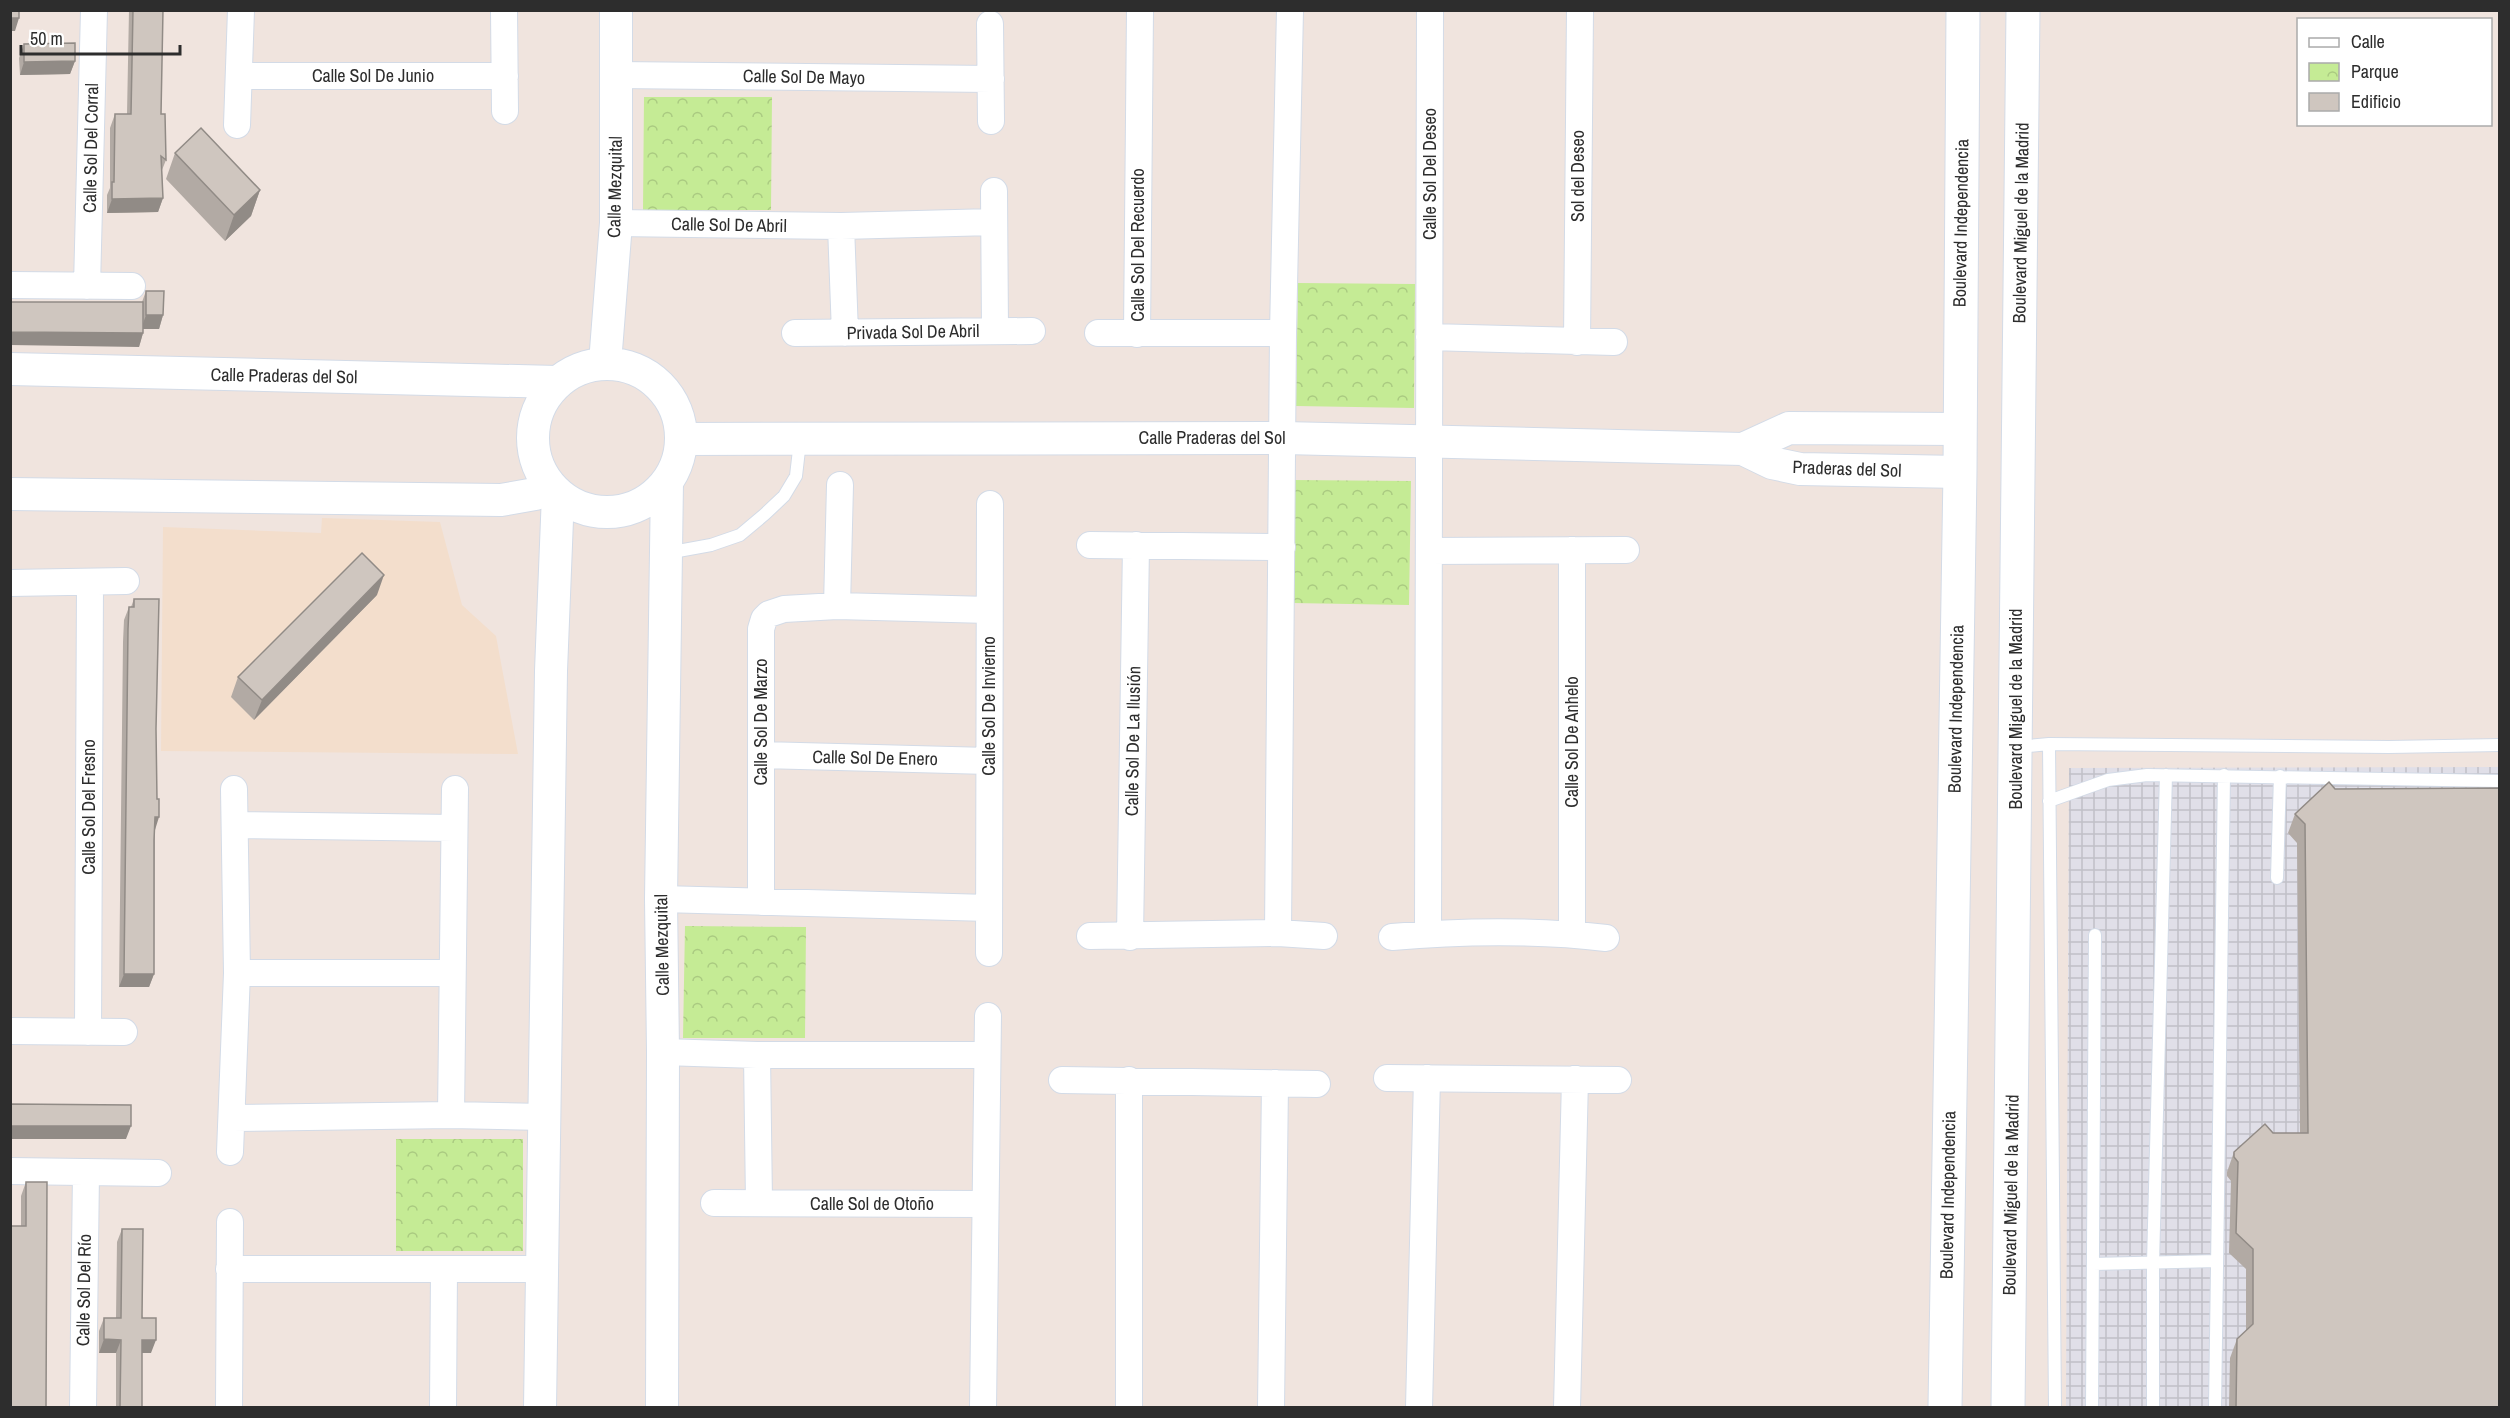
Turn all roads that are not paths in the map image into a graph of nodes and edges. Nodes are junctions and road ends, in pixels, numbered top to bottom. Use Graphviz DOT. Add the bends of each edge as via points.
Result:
graph roads {
  1 [pos="94,10"];
  2 [pos="241,10"];
  3 [pos="504,10"];
  4 [pos="616,10"];
  5 [pos="1140,10"];
  6 [pos="1290,10"];
  7 [pos="1430,10"];
  8 [pos="1580,10"];
  9 [pos="1963,10"];
  10 [pos="2023,10"];
  11 [pos="990,24"];
  12 [pos="616,75"];
  13 [pos="240,76"];
  14 [pos="505,76"];
  15 [pos="991,79"];
  16 [pos="505,111"];
  17 [pos="992,121"];
  18 [pos="237,125"];
  19 [pos="994,191"];
  20 [pos="993,222"];
  21 [pos="616,223"];
  22 [pos="841,226"];
  23 [pos="10,285"];
  24 [pos="87,286"];
  25 [pos="132,286"];
  26 [pos="1032,331"];
  27 [pos="995,332"];
  28 [pos="795,333"];
  29 [pos="845,333"];
  30 [pos="1098,333"];
  31 [pos="1283,333"];
  32 [pos="1137,334"];
  33 [pos="1430,337"];
  34 [pos="1577,342"];
  35 [pos="1614,342"];
  36 [pos="605,363"];
  37 [pos="10,369"];
  38 [pos="557,382"];
  39 [pos="1959,429"];
  40 [pos="1284,438"];
  41 [pos="682,439"];
  42 [pos="800,441"];
  43 [pos="1429,443"];
  44 [pos="1743,449"];
  45 [pos="1960,472"];
  46 [pos="667,482"];
  47 [pos="840,485"];
  48 [pos="555,491"];
  49 [pos="10,494"];
  50 [pos="990,504"];
  51 [pos="1090,545"];
  52 [pos="1136,545"];
  53 [pos="1282,547"];
  54 [pos="1572,550"];
  55 [pos="1626,550"];
  56 [pos="1429,551"];
  57 [pos="666,553"];
  58 [pos="126,581"];
  59 [pos="10,583"];
  60 [pos="90,583"];
  61 [pos="837,606"];
  62 [pos="989,610"];
  63 [pos="2049,744"];
  64 [pos="2499,745"];
  65 [pos="2016,747"];
  66 [pos="761,756"];
  67 [pos="989,761"];
  68 [pos="2166,775"];
  69 [pos="2224,775"];
  70 [pos="2280,776"];
  71 [pos="2499,781"];
  72 [pos="234,789"];
  73 [pos="455,789"];
  74 [pos="2049,801"];
  75 [pos="236,825"];
  76 [pos="454,828"];
  77 [pos="2277,878"];
  78 [pos="661,899"];
  79 [pos="761,902"];
  80 [pos="989,908"];
  81 [pos="1278,933"];
  82 [pos="1428,934"];
  83 [pos="1572,934"];
  84 [pos="2095,935"];
  85 [pos="1090,936"];
  86 [pos="1324,936"];
  87 [pos="1130,937"];
  88 [pos="1392,938"];
  89 [pos="1606,938"];
  90 [pos="989,952"];
  91 [pos="237,973"];
  92 [pos="452,973"];
  93 [pos="988,1016"];
  94 [pos="10,1031"];
  95 [pos="88,1032"];
  96 [pos="124,1032"];
  97 [pos="663,1052"];
  98 [pos="757,1055"];
  99 [pos="986,1055"];
  100 [pos="1387,1078"];
  101 [pos="1427,1078"];
  102 [pos="1575,1079"];
  103 [pos="1062,1080"];
  104 [pos="1129,1080"];
  105 [pos="1618,1080"];
  106 [pos="1275,1083"];
  107 [pos="1317,1083"];
  108 [pos="450,1115"];
  109 [pos="544,1117"];
  110 [pos="232,1118"];
  111 [pos="230,1152"];
  112 [pos="10,1171"];
  113 [pos="86,1172"];
  114 [pos="158,1173"];
  115 [pos="714,1203"];
  116 [pos="759,1203"];
  117 [pos="986,1204"];
  118 [pos="230,1222"];
  119 [pos="2217,1261"];
  120 [pos="2153,1263"];
  121 [pos="2093,1264"];
  122 [pos="229,1269"];
  123 [pos="444,1269"];
  124 [pos="542,1269"];
  125 [pos="83,1407"];
  126 [pos="229,1407"];
  127 [pos="443,1407"];
  128 [pos="540,1407"];
  129 [pos="662,1407"];
  130 [pos="983,1407"];
  131 [pos="1129,1407"];
  132 [pos="1271,1407"];
  133 [pos="1419,1407"];
  134 [pos="1567,1407"];
  135 [pos="1945,1407"];
  136 [pos="2008,1407"];
  137 [pos="2055,1407"];
  138 [pos="2092,1407"];
  139 [pos="2153,1407"];
  140 [pos="2215,1407"];
  1 -- 24 [label="street, Calle Sol Del Corral"];
  2 -- 13 [label="street"];
  3 -- 14 [label="street"];
  4 -- 12 [label="street, Calle Mezquital"];
  5 -- 32 [label="street, Calle Sol Del Recuerdo"];
  6 -- 31 [label="street"];
  7 -- 33 [label="street, Calle Sol Del Deseo"];
  8 -- 34 [label="street, Sol del Deseo"];
  9 -- 39 [label="main road, Boulevard Independencia"];
  10 -- 65 [label="main road, Boulevard Miguel de la Madrid"];
  11 -- 15 [label="street"];
  12 -- 15 [label="street, Calle Sol De Mayo"];
  12 -- 21 [label="street, Calle Mezquital"];
  13 -- 14 [label="street, Calle Sol De Junio"];
  13 -- 18 [label="street"];
  14 -- 16 [label="street"];
  15 -- 17 [label="street"];
  19 -- 20 [label="street"];
  20 -- 22 [label="street, Calle Sol De Abril"];
  20 -- 27 [label="street"];
  21 -- 22 [label="street, Calle Sol De Abril"];
  21 -- 36 [label="street, Calle Mezquital"];
  22 -- 29 [label="street"];
  23 -- 24 [label="street"];
  24 -- 25 [label="street"];
  26 -- 27 [label="street, Privada Sol De Abril"];
  27 -- 29 [label="street, Privada Sol De Abril"];
  28 -- 29 [label="street, Privada Sol De Abril"];
  30 -- 32 [label="street"];
  31 -- 32 [label="street, Calle Sol Del Recuerdo"];
  31 -- 40 [label="street"];
  33 -- 34 [label="street"];
  33 -- 43 [label="street, Calle Sol Del Deseo"];
  34 -- 35 [label="street"];
  36 -- 38 [label="street" via="580,368"];
  36 -- 41 [label="street" via="629,366 650,377 668,394 678,415"];
  37 -- 38 [label="street, Calle Praderas del Sol"];
  38 -- 48 [label="street" via="543,400 533,434 539,468"];
  39 -- 44 [label="street" via="1789,428"];
  39 -- 45 [label="main road, Boulevard Independencia"];
  40 -- 42 [label="street, Calle Praderas del Sol"];
  40 -- 43 [label="street, Calle Praderas del Sol"];
  40 -- 53 [label="street"];
  41 -- 42 [label="street, Calle Praderas del Sol"];
  41 -- 46 [label="street" via="678,462"];
  42 -- 57 [label="lane" via="796,476 784,496 740,535"];
  43 -- 44 [label="street, Calle Praderas del Sol"];
  43 -- 56 [label="street"];
  44 -- 45 [label="street, Praderas del Sol" via="1772,463 1800,469"];
  45 -- 135 [label="main road, Boulevard Independencia"];
  46 -- 48 [label="street" via="649,499 627,510 603,512 579,507"];
  46 -- 57 [label="street, Calle Mezquital"];
  47 -- 61 [label="street"];
  48 -- 49 [label="street" via="501,500"];
  48 -- 109 [label="street"];
  50 -- 62 [label="street, Calle Sol De Invierno"];
  51 -- 52 [label="street"];
  52 -- 53 [label="street"];
  52 -- 87 [label="street, Calle Sol De La Ilusión"];
  53 -- 81 [label="street"];
  54 -- 55 [label="street"];
  54 -- 56 [label="street"];
  54 -- 83 [label="street, Calle Sol De Anhelo"];
  56 -- 82 [label="street"];
  57 -- 78 [label="street, Calle Mezquital"];
  58 -- 60 [label="street"];
  59 -- 60 [label="street"];
  60 -- 95 [label="street, Calle Sol Del Fresno"];
  61 -- 62 [label="street, Calle Sol De Marzo"];
  61 -- 66 [label="street, Calle Sol De Marzo" via="784,609 764,619"];
  62 -- 67 [label="street, Calle Sol De Invierno"];
  63 -- 64 [label="lane"];
  63 -- 65 [label="lane"];
  63 -- 74 [label="lane"];
  65 -- 136 [label="main road, Boulevard Miguel de la Madrid"];
  66 -- 67 [label="street, Calle Sol De Enero"];
  66 -- 79 [label="street, Calle Sol De Marzo"];
  67 -- 80 [label="street, Calle Sol De Invierno"];
  68 -- 69 [label="lane"];
  68 -- 74 [label="lane" via="2108,780"];
  68 -- 120 [label="lane"];
  69 -- 70 [label="lane"];
  69 -- 119 [label="lane"];
  70 -- 71 [label="lane"];
  70 -- 77 [label="lane"];
  72 -- 75 [label="street"];
  73 -- 76 [label="street"];
  74 -- 137 [label="lane"];
  75 -- 76 [label="street"];
  75 -- 91 [label="street"];
  76 -- 92 [label="street"];
  78 -- 79 [label="street"];
  78 -- 97 [label="street, Calle Mezquital"];
  79 -- 80 [label="street"];
  80 -- 90 [label="street, Calle Sol De Invierno"];
  81 -- 86 [label="street"];
  81 -- 87 [label="street"];
  82 -- 83 [label="street"];
  82 -- 88 [label="street"];
  83 -- 89 [label="street"];
  84 -- 121 [label="lane"];
  85 -- 87 [label="street"];
  91 -- 92 [label="street"];
  91 -- 110 [label="street"];
  92 -- 108 [label="street"];
  93 -- 99 [label="street"];
  94 -- 95 [label="street"];
  95 -- 96 [label="street"];
  97 -- 98 [label="street"];
  97 -- 129 [label="street, Calle Mezquital"];
  98 -- 99 [label="street"];
  98 -- 116 [label="street"];
  99 -- 117 [label="street"];
  100 -- 101 [label="street"];
  101 -- 102 [label="street"];
  101 -- 133 [label="street"];
  102 -- 105 [label="street"];
  102 -- 134 [label="street"];
  103 -- 104 [label="street"];
  104 -- 106 [label="street"];
  104 -- 131 [label="street"];
  106 -- 107 [label="street"];
  106 -- 132 [label="street"];
  108 -- 109 [label="street"];
  108 -- 110 [label="street"];
  109 -- 124 [label="street"];
  110 -- 111 [label="street"];
  112 -- 113 [label="street"];
  113 -- 114 [label="street"];
  113 -- 125 [label="street, Calle Sol Del Río"];
  115 -- 116 [label="street, Calle Sol de Otoño"];
  116 -- 117 [label="street, Calle Sol de Otoño"];
  117 -- 130 [label="street"];
  118 -- 122 [label="street"];
  119 -- 120 [label="lane"];
  119 -- 140 [label="lane"];
  120 -- 121 [label="lane"];
  120 -- 139 [label="lane"];
  121 -- 138 [label="lane"];
  122 -- 123 [label="street"];
  122 -- 126 [label="street"];
  123 -- 124 [label="street"];
  123 -- 127 [label="street"];
  124 -- 128 [label="street"];
}
